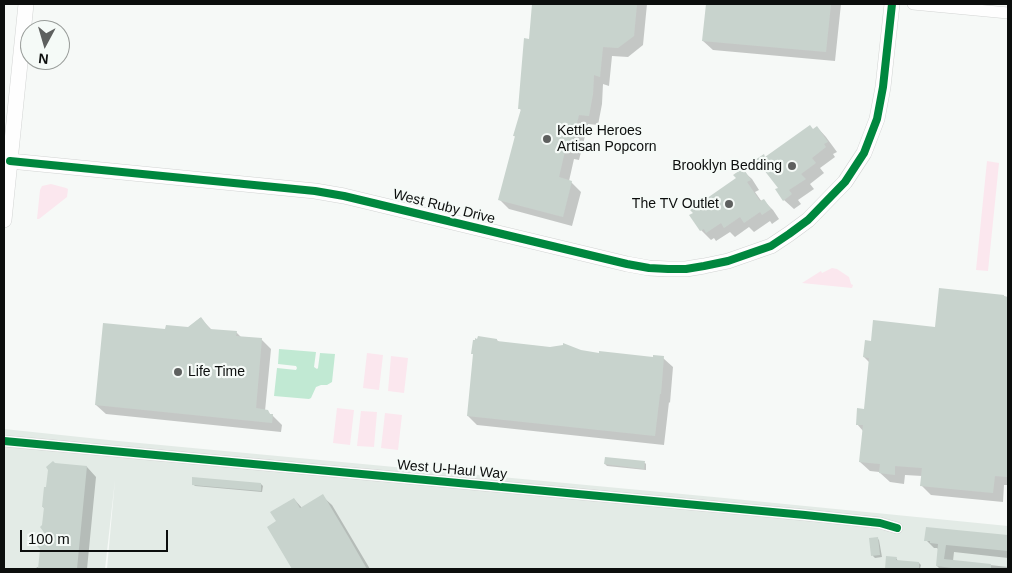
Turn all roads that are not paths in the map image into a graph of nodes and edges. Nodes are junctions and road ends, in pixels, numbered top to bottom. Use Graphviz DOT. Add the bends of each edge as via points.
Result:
graph roads {
  1 [pos="26,4"];
  2 [pos="892,4"];
  3 [pos="914,4"];
  4 [pos="1008,13"];
  5 [pos="10,161"];
  6 [pos="4,220"];
  7 [pos="4,441"];
  8 [pos="897,528"];
  1 -- 5 [label="street"];
  2 -- 5 [label="street, West Ruby Drive" via="877,119 864,154 845,182 808,220 771,246 728,261 686,269 668,270 627,264 325,192"];
  3 -- 4 [label="street"];
  5 -- 6 [label="street"];
  7 -- 8 [label="street, West U-Haul Way" via="805,515 880,523"];
}
